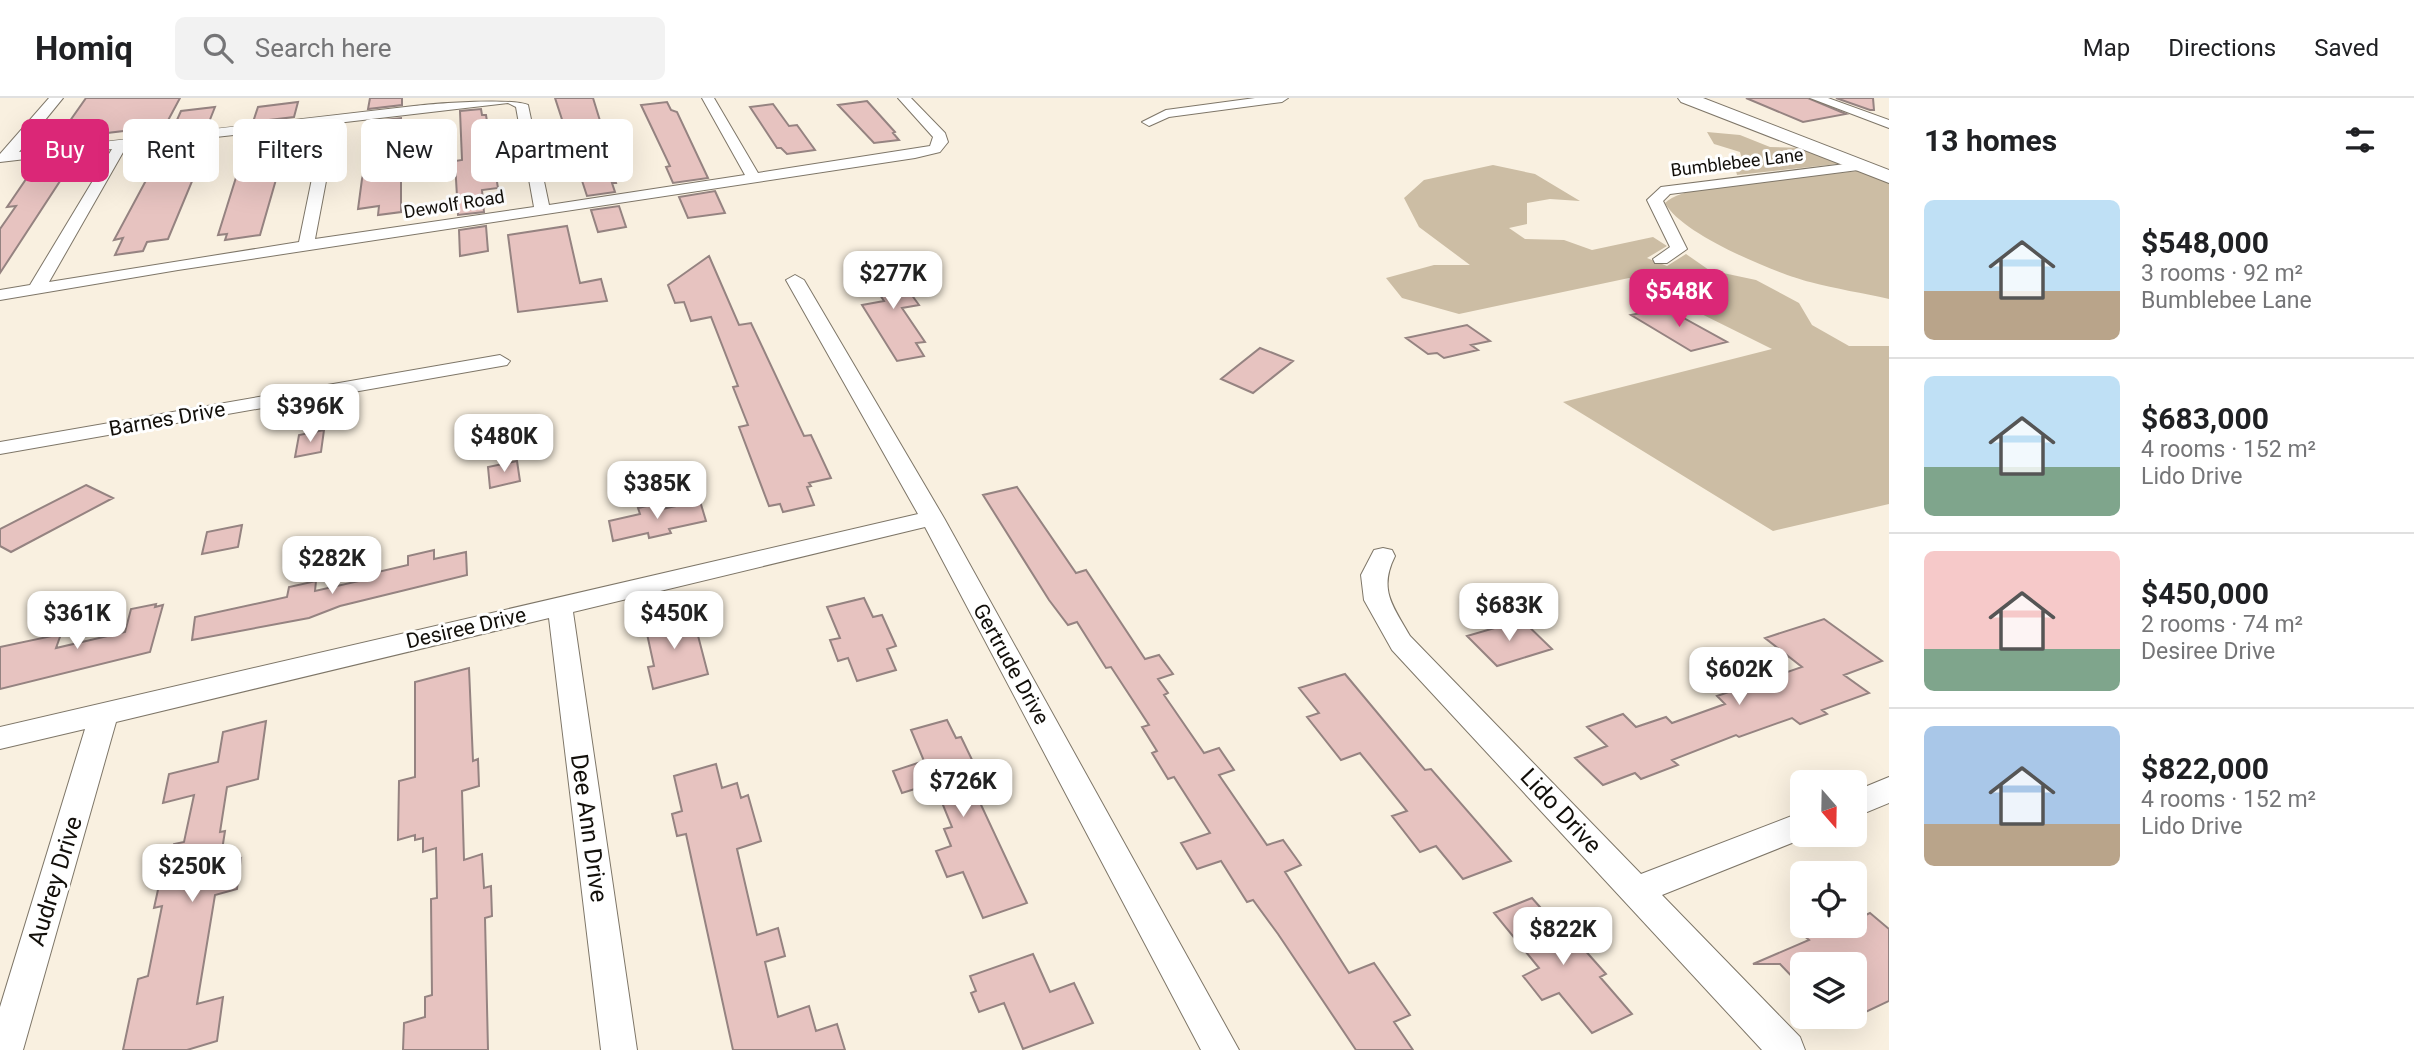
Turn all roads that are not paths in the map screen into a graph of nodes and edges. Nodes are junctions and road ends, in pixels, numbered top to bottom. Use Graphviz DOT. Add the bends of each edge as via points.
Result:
graph roads {
  1 [pos="57,98"];
  2 [pos="708,98"];
  3 [pos="904,98"];
  4 [pos="1282,98"];
  5 [pos="1687,98"];
  6 [pos="1816,98"];
  7 [pos="510,99"];
  8 [pos="331,118"];
  9 [pos="1149,122"];
  10 [pos="1889,124"];
  11 [pos="122,143"];
  12 [pos="4,157"];
  13 [pos="1861,166"];
  14 [pos="1889,177"];
  15 [pos="754,178"];
  16 [pos="542,210"];
  17 [pos="306,246"];
  18 [pos="1661,259"];
  19 [pos="795,280"];
  20 [pos="37,288"];
  21 [pos="0,295"];
  22 [pos="500,361"];
  23 [pos="0,448"];
  24 [pos="932,518"];
  25 [pos="1383,556"];
  26 [pos="560,606"];
  27 [pos="104,713"];
  28 [pos="0,738"];
  29 [pos="1889,790"];
  30 [pos="1867,799"];
  31 [pos="1790,830"];
  32 [pos="1636,891"];
  33 [pos="5,1050"];
  34 [pos="619,1050"];
  35 [pos="1222,1050"];
  36 [pos="1787,1050"];
  1 -- 12 [label="street"];
  2 -- 15 [label="street"];
  3 -- 15 [label="street, Dewolf Road" via="941,139 935,149"];
  4 -- 9 [label="street" via="1166,114"];
  5 -- 13 [label="street"];
  6 -- 10 [label="street"];
  7 -- 8 [label="street"];
  7 -- 16 [label="street" via="522,105"];
  8 -- 11 [label="street"];
  8 -- 17 [label="street"];
  11 -- 12 [label="street"];
  11 -- 20 [label="street"];
  13 -- 14 [label="street"];
  13 -- 18 [label="street, Bumblebee Lane" via="1666,190 1654,201 1679,249"];
  15 -- 16 [label="street, Dewolf Road"];
  16 -- 17 [label="street, Dewolf Road"];
  17 -- 20 [label="street, Dewolf Road"];
  19 -- 24 [label="street, Gertrude Drive"];
  20 -- 21 [label="street, Dewolf Road"];
  22 -- 23 [label="street, Barnes Drive"];
  24 -- 26 [label="street, Desiree Drive"];
  24 -- 35 [label="street, Gertrude Drive"];
  25 -- 32 [label="street, Lido Drive" via="1373,575 1377,600 1401,643"];
  26 -- 27 [label="street, Desiree Drive"];
  26 -- 34 [label="street, Dee Ann Drive"];
  27 -- 28 [label="street, Desiree Drive"];
  27 -- 33 [label="street, Audrey Drive"];
  29 -- 30 [label="street"];
  31 -- 32 [label="street"];
  32 -- 36 [label="street, Lido Drive"];
}
